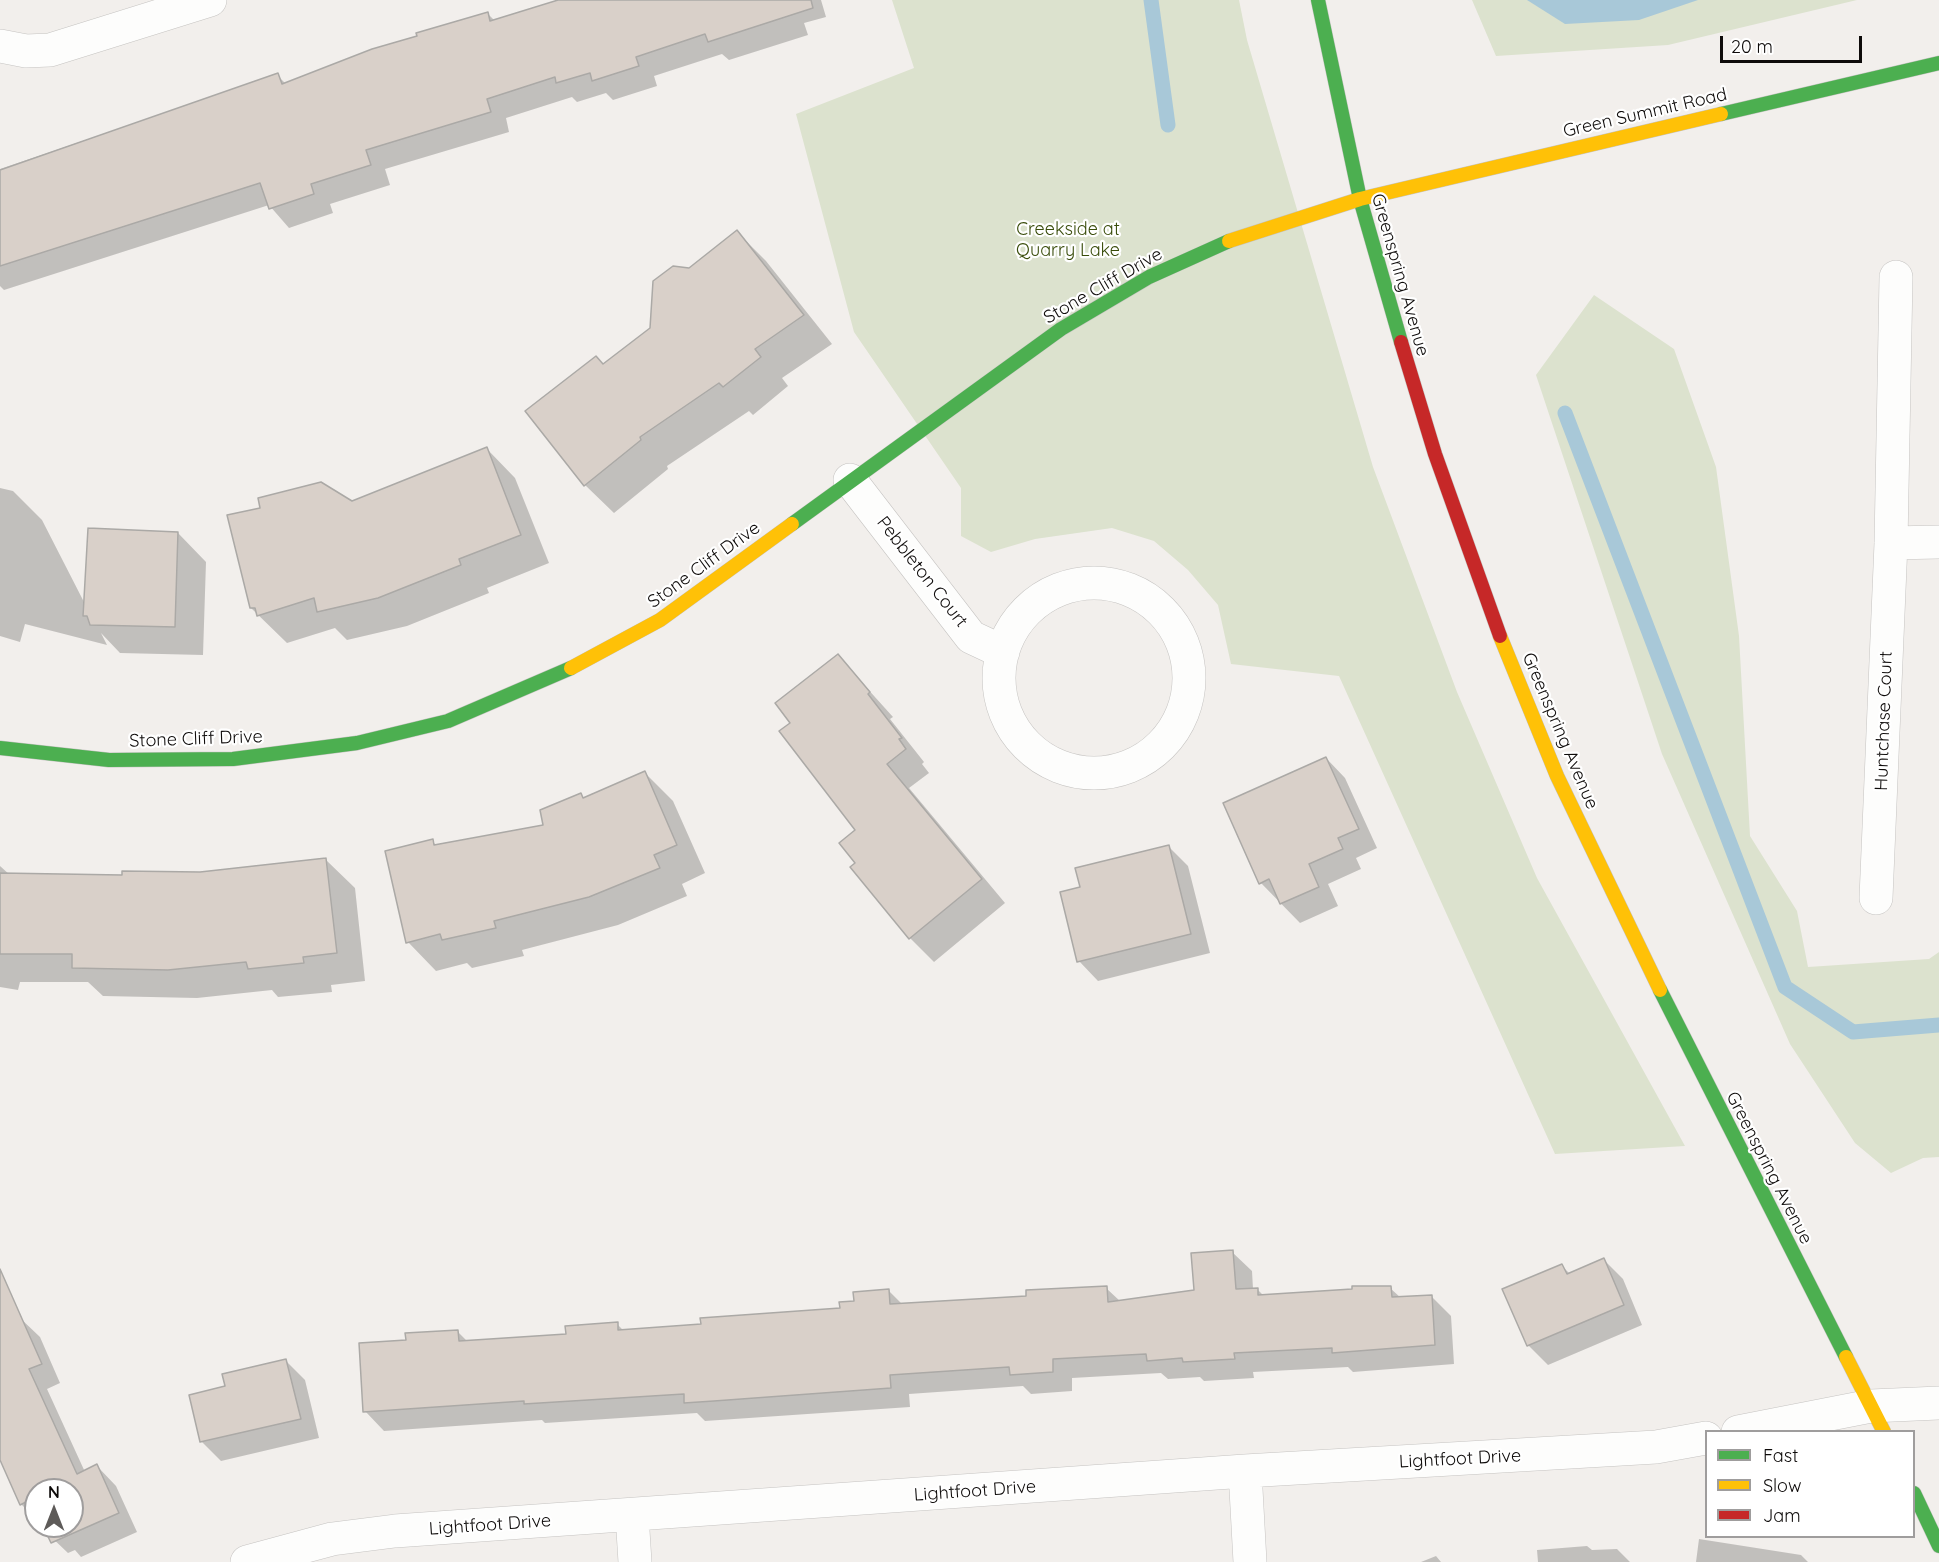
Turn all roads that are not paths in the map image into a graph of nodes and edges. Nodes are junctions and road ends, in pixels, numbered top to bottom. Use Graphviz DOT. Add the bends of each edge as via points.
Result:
graph roads {
  1 [pos="210,0"];
  2 [pos="1318,0"];
  3 [pos="0,46"];
  4 [pos="1939,63"];
  5 [pos="1360,200"];
  6 [pos="1896,277"];
  7 [pos="850,480"];
  8 [pos="1939,542"];
  9 [pos="1891,543"];
  10 [pos="1003,652"];
  11 [pos="0,748"];
  12 [pos="1876,898"];
  13 [pos="1939,1403"];
  14 [pos="1878,1419"];
  15 [pos="1750,1430"];
  16 [pos="1705,1438"];
  17 [pos="1245,1472"];
  18 [pos="1915,1495"];
  19 [pos="632,1515"];
  20 [pos="1939,1546"];
  21 [pos="247,1562"];
  22 [pos="635,1562"];
  23 [pos="1250,1562"];
  1 -- 3 [label="street" via="50,50"];
  2 -- 5 [label="street, Greenspring Avenue"];
  4 -- 5 [label="street, Green Summit Road"];
  5 -- 7 [label="street, Stone Cliff Drive" via="1232,240 1149,277 1061,329"];
  5 -- 14 [label="street, Greenspring Avenue" via="1435,454 1497,627 1557,776 1699,1070"];
  6 -- 9 [label="street, Huntchase Court"];
  7 -- 10 [label="street, Pebbleton Court" via="971,637"];
  7 -- 11 [label="street, Stone Cliff Drive" via="660,620 556,676 448,721 357,743 233,759 109,760"];
  8 -- 9 [label="street"];
  9 -- 12 [label="street, Huntchase Court"];
  10 -- 10 [label="street" via="999,682 1010,722 1024,742 1044,758 1068,768 1092,772 1117,769 1141,760 1161,745 1177,725 1186,702 1189,673 1184,645 1170,620 1149,600 1123,587 1094,582 1066,587 1039,600 1018,620"];
  13 -- 14 [label="street"];
  14 -- 15 [label="street"];
  16 -- 17 [label="street, Lightfoot Drive" via="1656,1447"];
  17 -- 19 [label="street, Lightfoot Drive"];
  17 -- 23 [label="street"];
  18 -- 20 [label="street"];
  19 -- 21 [label="street, Lightfoot Drive" via="395,1531 332,1539"];
  19 -- 22 [label="street"];
}
